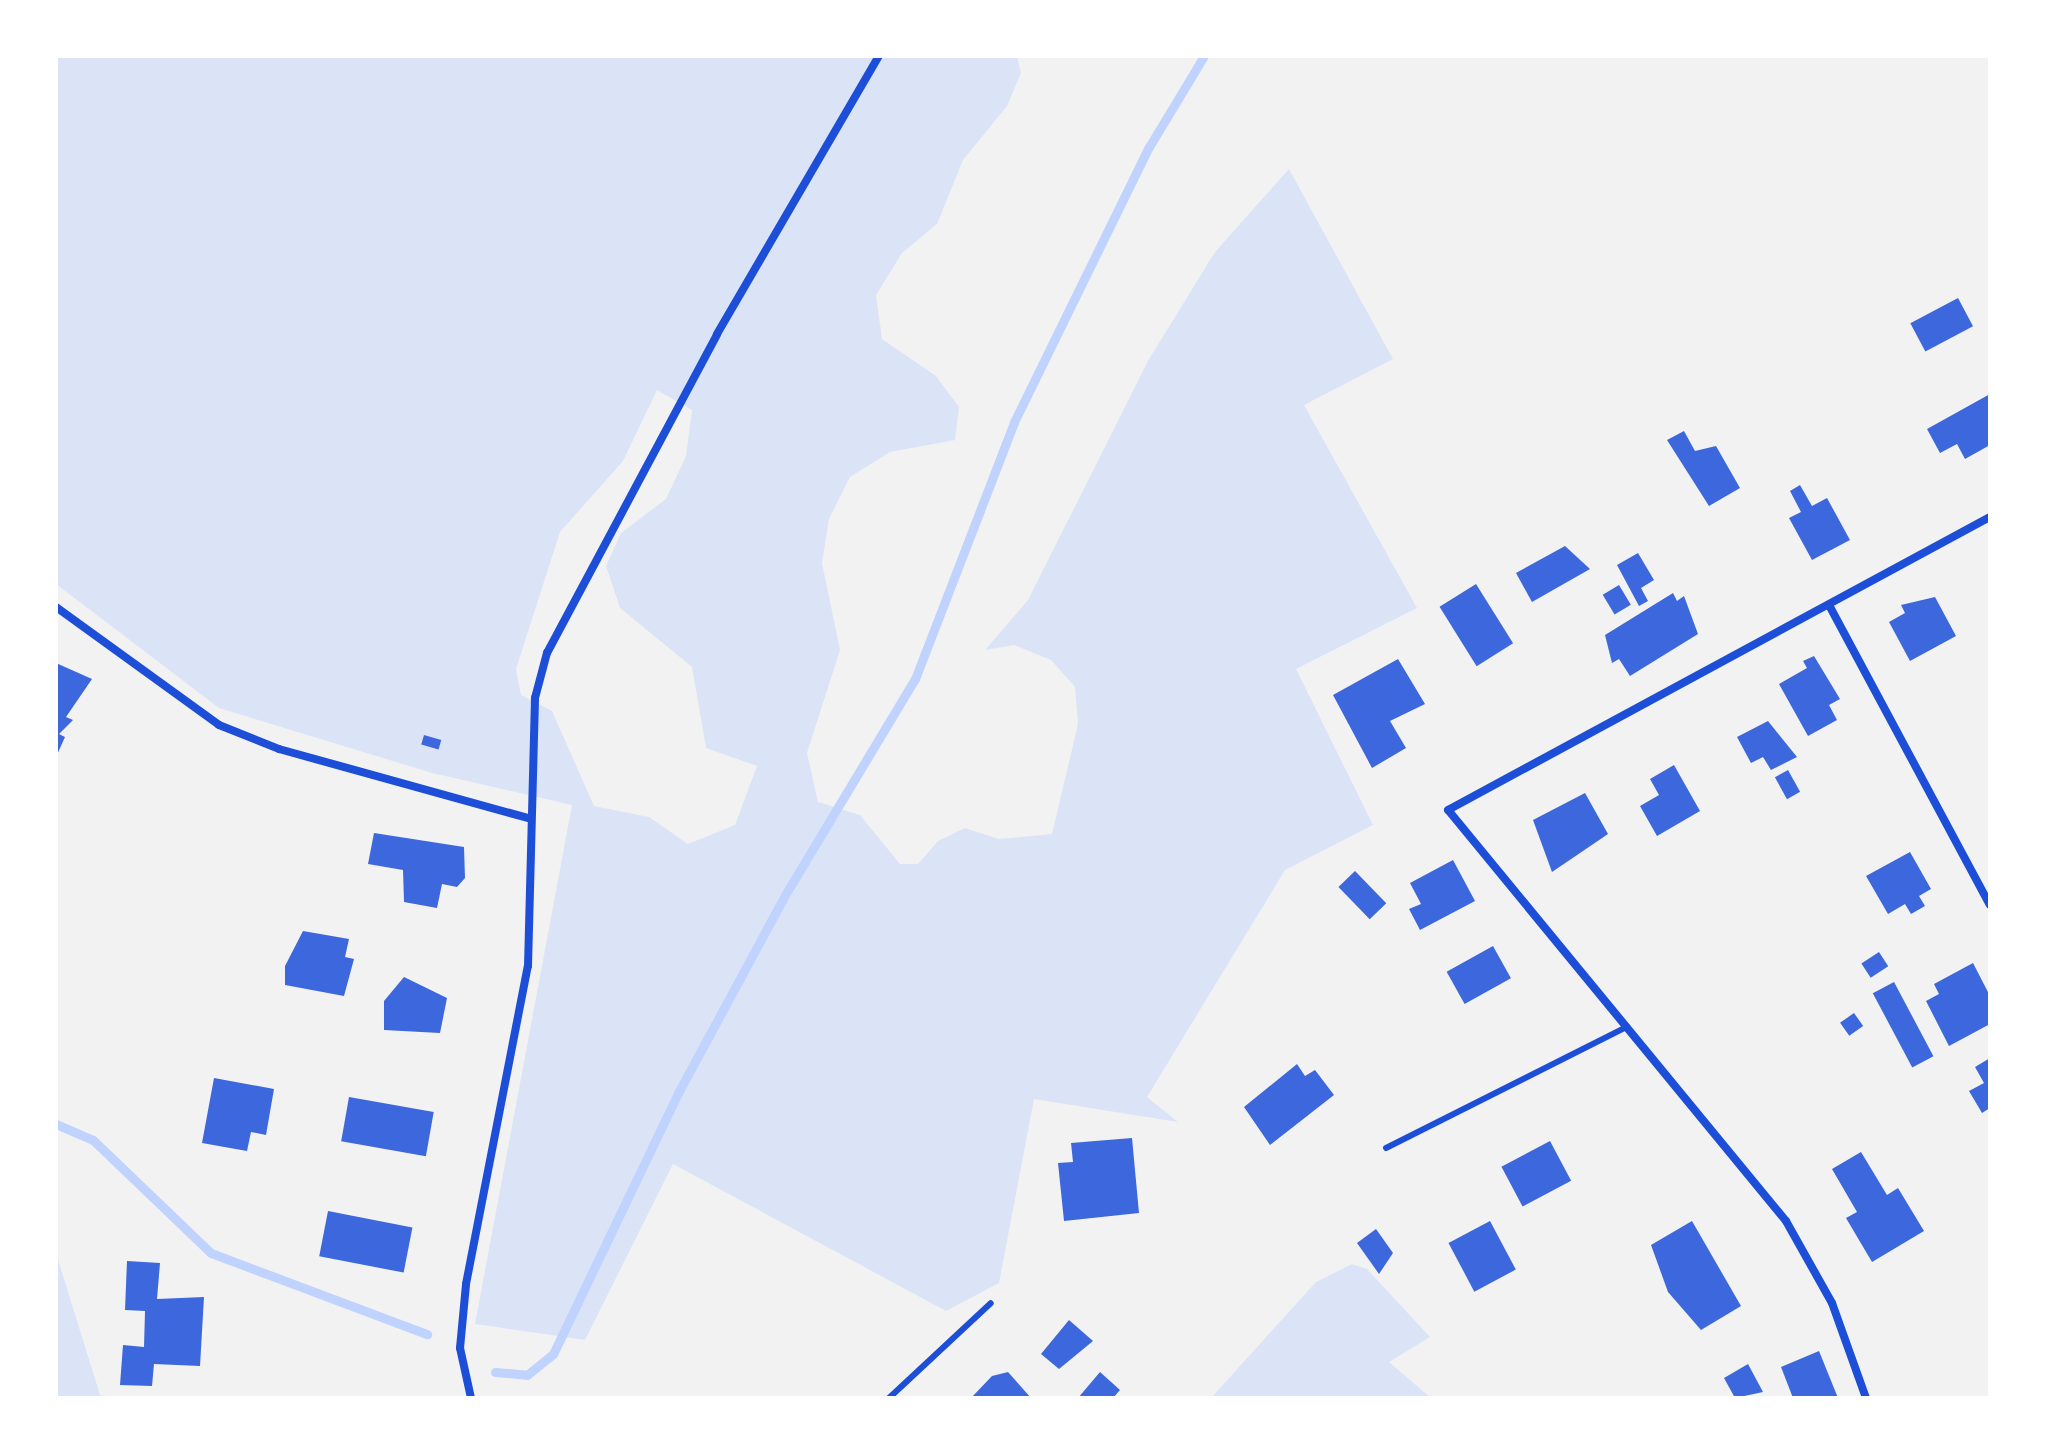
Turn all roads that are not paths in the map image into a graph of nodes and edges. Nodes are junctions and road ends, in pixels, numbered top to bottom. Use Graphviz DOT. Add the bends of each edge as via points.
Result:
graph roads {
  1 [pos="879,56"];
  2 [pos="1990,517"];
  3 [pos="1829,605"];
  4 [pos="56,607"];
  5 [pos="528,818"];
  6 [pos="1990,905"];
  7 [pos="1627,1027"];
  8 [pos="1386,1148"];
  9 [pos="991,1303"];
  10 [pos="471,1398"];
  11 [pos="889,1398"];
  12 [pos="1866,1398"];
  1 -- 5 [label="street" via="564,609 535,698"];
  2 -- 3 [label="street"];
  3 -- 6 [label="street"];
  3 -- 7 [label="street" via="1448,810"];
  4 -- 5 [label="street" via="219,725 279,749"];
  5 -- 10 [label="street" via="528,966 466,1284 460,1348"];
  7 -- 8 [label="lane"];
  7 -- 12 [label="street" via="1811,1259"];
  9 -- 11 [label="lane"];
}
